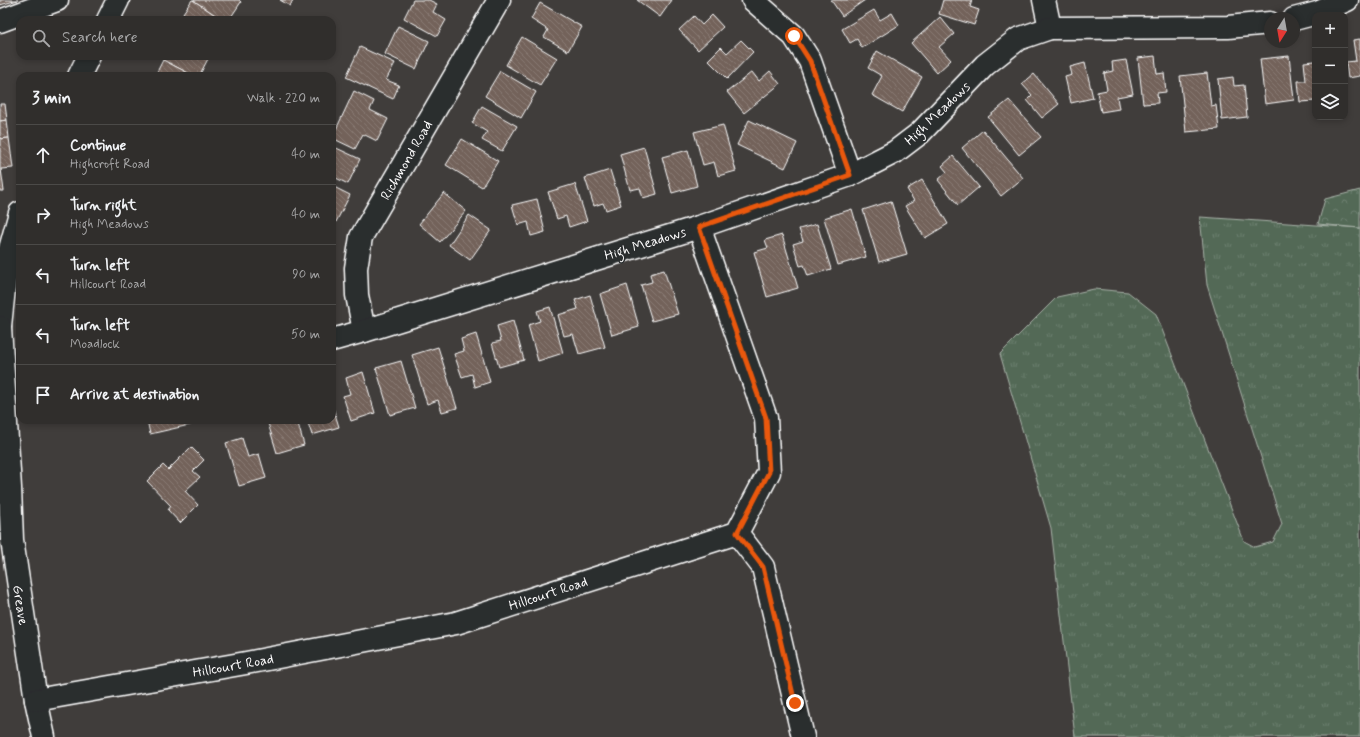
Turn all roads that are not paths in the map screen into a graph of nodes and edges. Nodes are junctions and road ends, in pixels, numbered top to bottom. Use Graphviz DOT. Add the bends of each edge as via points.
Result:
graph roads {
  1 [pos="57,0"];
  2 [pos="118,0"];
  3 [pos="499,0"];
  4 [pos="753,0"];
  5 [pos="1044,0"];
  6 [pos="1347,0"];
  7 [pos="110,16"];
  8 [pos="1300,17"];
  9 [pos="0,21"];
  10 [pos="1264,24"];
  11 [pos="1050,28"];
  12 [pos="87,60"];
  13 [pos="81,72"];
  14 [pos="850,175"];
  15 [pos="16,224"];
  16 [pos="699,227"];
  17 [pos="4,258"];
  18 [pos="0,326"];
  19 [pos="364,331"];
  20 [pos="336,339"];
  21 [pos="737,533"];
  22 [pos="36,700"];
  23 [pos="44,737"];
  24 [pos="803,737"];
  1 -- 9 [label="street"];
  2 -- 7 [label="street"];
  3 -- 19 [label="street, Richmond Road" via="361,237 356,268 357,295"];
  4 -- 14 [label="street" via="794,36 810,61"];
  5 -- 11 [label="street"];
  6 -- 8 [label="street"];
  10 -- 11 [label="street, High Meadows" via="1228,27"];
  11 -- 14 [label="street, High Meadows" via="1018,39 985,65 920,133 895,152"];
  12 -- 13 [label="street"];
  14 -- 16 [label="street, High Meadows"];
  15 -- 17 [label="street, Greave"];
  16 -- 19 [label="street, High Meadows"];
  16 -- 21 [label="street" via="766,418 769,472"];
  17 -- 18 [label="street, Greave"];
  18 -- 22 [label="street, Greave" via="12,540"];
  19 -- 20 [label="street, High Meadows"];
  21 -- 22 [label="street, Hillcourt Road" via="456,623"];
  21 -- 24 [label="street" via="763,567"];
  22 -- 23 [label="street, Greave"];
}
